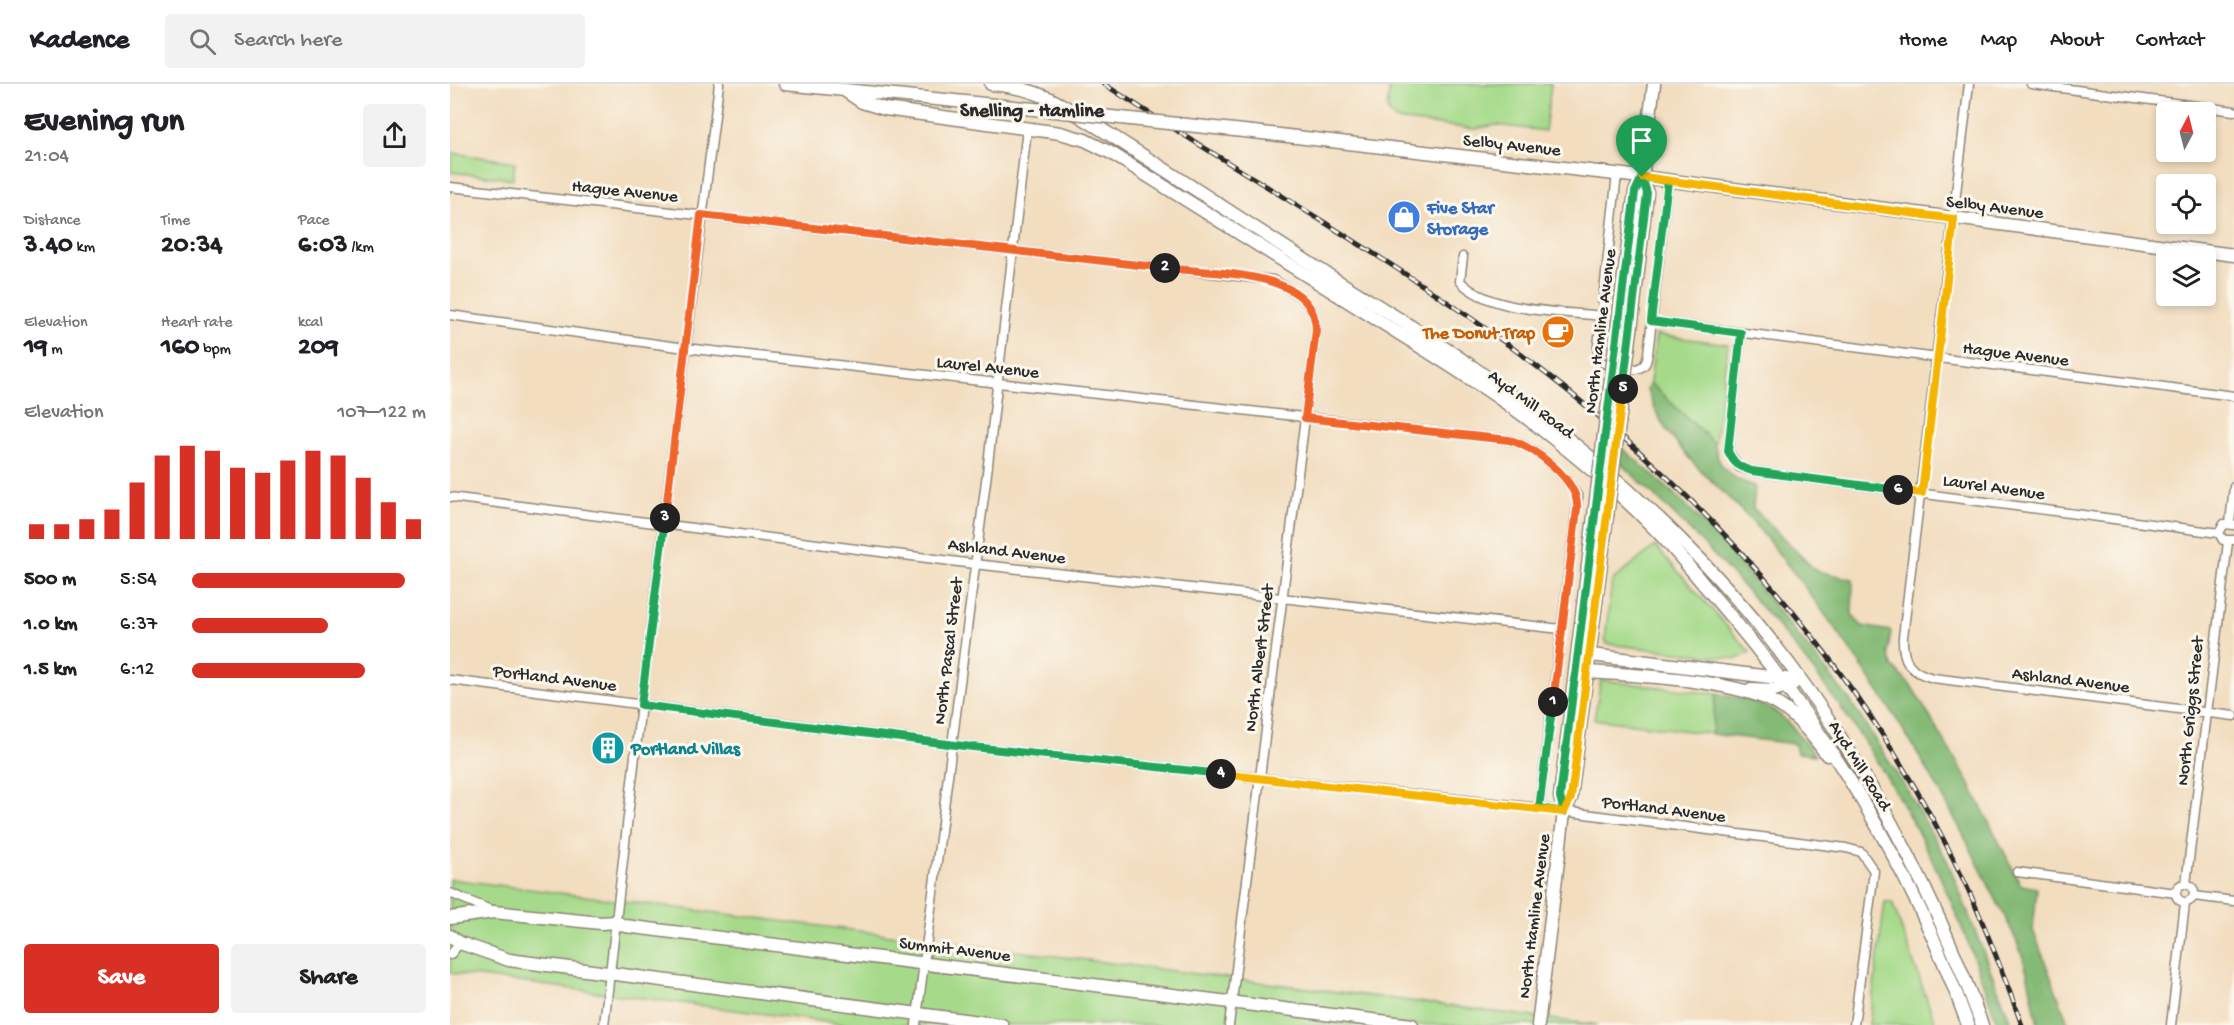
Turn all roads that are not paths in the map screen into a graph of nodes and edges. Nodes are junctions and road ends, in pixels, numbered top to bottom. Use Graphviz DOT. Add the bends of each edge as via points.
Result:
graph roads {
  1 [pos="719,84"];
  2 [pos="785,84"];
  3 [pos="900,84"];
  4 [pos="991,84"];
  5 [pos="1654,84"];
  6 [pos="1969,84"];
  7 [pos="2031,84"];
  8 [pos="844,90"];
  9 [pos="889,94"];
  10 [pos="2234,111"];
  11 [pos="1028,129"];
  12 [pos="1617,174"];
  13 [pos="1642,177"];
  14 [pos="1668,181"];
  15 [pos="450,187"];
  16 [pos="701,215"];
  17 [pos="1954,219"];
  18 [pos="1014,250"];
  19 [pos="2234,255"];
  20 [pos="1463,257"];
  21 [pos="450,315"];
  22 [pos="1602,316"];
  23 [pos="1316,318"];
  24 [pos="1651,321"];
  25 [pos="1741,333"];
  26 [pos="685,348"];
  27 [pos="1938,360"];
  28 [pos="996,383"];
  29 [pos="2234,396"];
  30 [pos="1305,418"];
  31 [pos="1523,443"];
  32 [pos="2234,487"];
  33 [pos="1922,493"];
  34 [pos="450,497"];
  35 [pos="664,524"];
  36 [pos="2232,524"];
  37 [pos="2219,532"];
  38 [pos="2231,541"];
  39 [pos="974,564"];
  40 [pos="1282,597"];
  41 [pos="1561,629"];
  42 [pos="1577,653"];
  43 [pos="1590,655"];
  44 [pos="1575,671"];
  45 [pos="1588,672"];
  46 [pos="450,680"];
  47 [pos="1802,681"];
  48 [pos="1785,682"];
  49 [pos="1719,686"];
  50 [pos="641,705"];
  51 [pos="2205,712"];
  52 [pos="2234,716"];
  53 [pos="952,744"];
  54 [pos="1260,778"];
  55 [pos="1866,805"];
  56 [pos="1539,808"];
  57 [pos="1564,812"];
  58 [pos="2017,872"];
  59 [pos="2186,884"];
  60 [pos="450,893"];
  61 [pos="2176,893"];
  62 [pos="2194,896"];
  63 [pos="2234,901"];
  64 [pos="2185,903"];
  65 [pos="494,912"];
  66 [pos="450,918"];
  67 [pos="616,922"];
  68 [pos="455,939"];
  69 [pos="450,954"];
  70 [pos="924,962"];
  71 [pos="610,973"];
  72 [pos="1232,1002"];
  73 [pos="917,1020"];
  74 [pos="604,1025"];
  75 [pos="1002,1025"];
  76 [pos="1229,1025"];
  77 [pos="1412,1025"];
  78 [pos="1538,1025"];
  79 [pos="1854,1025"];
  80 [pos="1968,1025"];
  81 [pos="1982,1025"];
  82 [pos="2171,1025"];
  1 -- 16 [label="street"];
  2 -- 8 [label="street, Selby Avenue"];
  3 -- 9 [label="street"];
  4 -- 47 [label="street, Ayd Mill Road" via="1016,86 1062,105 1473,367 1545,420 1671,530 1775,644"];
  5 -- 13 [label="street, North Hamline Avenue"];
  6 -- 17 [label="street"];
  7 -- 10 [label="street"];
  8 -- 9 [label="street, Selby Avenue"];
  8 -- 11 [label="street, Ayd Mill Road" via="885,110"];
  9 -- 12 [label="street, Selby Avenue, bridge"];
  11 -- 18 [label="street, North Pascal Street"];
  11 -- 48 [label="street, Ayd Mill Road" via="1085,140 1111,153 1439,358 1521,414 1654,528"];
  12 -- 13 [label="street, Selby Avenue"];
  12 -- 22 [label="street"];
  13 -- 14 [label="street, Selby Avenue"];
  13 -- 42 [label="street, North Hamline Avenue, bridge" via="1635,192"];
  13 -- 43 [label="street, North Hamline Avenue, bridge" via="1647,193"];
  14 -- 17 [label="street, Selby Avenue"];
  14 -- 24 [label="street"];
  15 -- 16 [label="street, Hague Avenue"];
  16 -- 18 [label="street, Hague Avenue"];
  16 -- 26 [label="street"];
  17 -- 19 [label="street, Selby Avenue"];
  17 -- 27 [label="street"];
  18 -- 23 [label="street, Hague Avenue" via="1273,280 1304,299"];
  18 -- 28 [label="street, North Pascal Street"];
  20 -- 22 [label="street" via="1460,281 1491,301"];
  21 -- 26 [label="street, Laurel Avenue"];
  22 -- 24 [label="street" via="1598,359 1605,366 1636,369 1645,364"];
  23 -- 30 [label="street, North Albert Street"];
  24 -- 25 [label="street, Hague Avenue"];
  25 -- 27 [label="street, Hague Avenue"];
  25 -- 33 [label="street, Laurel Avenue" via="1728,451 1739,467"];
  26 -- 28 [label="street, Laurel Avenue"];
  26 -- 35 [label="street"];
  27 -- 29 [label="street, Hague Avenue"];
  27 -- 33 [label="street"];
  28 -- 30 [label="street, Laurel Avenue"];
  28 -- 39 [label="street, North Pascal Street"];
  30 -- 31 [label="street, Laurel Avenue"];
  30 -- 40 [label="street, North Albert Street"];
  31 -- 41 [label="street, North Hamline Avenue" via="1578,497"];
  32 -- 36 [label="street"];
  33 -- 37 [label="street, Laurel Avenue"];
  33 -- 51 [label="street, Ashland Avenue" via="1902,652 1907,665 1917,674"];
  34 -- 35 [label="street, Ashland Avenue"];
  35 -- 39 [label="street, Ashland Avenue"];
  35 -- 50 [label="street"];
  36 -- 37 [label="street" via="2221,526"];
  37 -- 38 [label="street" via="2221,538"];
  38 -- 51 [label="street, North Griggs Street"];
  39 -- 40 [label="street, Ashland Avenue"];
  39 -- 53 [label="street, North Pascal Street"];
  40 -- 41 [label="street, Ashland Avenue"];
  40 -- 54 [label="street, North Albert Street"];
  41 -- 56 [label="street, North Hamline Avenue"];
  42 -- 43 [label="street"];
  42 -- 44 [label="street, North Hamline Avenue"];
  43 -- 45 [label="street, North Hamline Avenue"];
  43 -- 48 [label="street"];
  44 -- 45 [label="street"];
  44 -- 57 [label="street, North Hamline Avenue" via="1560,797"];
  45 -- 49 [label="street"];
  45 -- 57 [label="street, North Hamline Avenue" via="1571,798"];
  46 -- 50 [label="street, Portland Avenue"];
  47 -- 48 [label="street"];
  47 -- 81 [label="street, Ayd Mill Road" via="1906,849"];
  48 -- 49 [label="street" via="1774,690"];
  48 -- 55 [label="street, Ayd Mill Road"];
  49 -- 55 [label="street" via="1763,697 1790,714 1809,732"];
  50 -- 53 [label="street, Portland Avenue"];
  50 -- 67 [label="street"];
  51 -- 52 [label="street, Ashland Avenue"];
  51 -- 59 [label="street, North Griggs Street"];
  53 -- 54 [label="street, Portland Avenue"];
  53 -- 70 [label="street, North Pascal Street"];
  54 -- 56 [label="street, Portland Avenue"];
  54 -- 72 [label="street, North Albert Street"];
  55 -- 80 [label="street, Ayd Mill Road" via="1916,899"];
  56 -- 57 [label="street, Portland Avenue"];
  57 -- 78 [label="street, North Hamline Avenue"];
  57 -- 79 [label="street, Portland Avenue" via="1861,852 1874,871"];
  58 -- 61 [label="street"];
  59 -- 61 [label="street"];
  59 -- 62 [label="street"];
  60 -- 65 [label="street, Summit Avenue"];
  61 -- 64 [label="street"];
  62 -- 63 [label="street"];
  62 -- 64 [label="street"];
  64 -- 82 [label="street"];
  65 -- 66 [label="street, Summit Avenue"];
  65 -- 67 [label="street, Summit Avenue"];
  67 -- 70 [label="street, Summit Avenue"];
  67 -- 71 [label="street"];
  68 -- 69 [label="street"];
  68 -- 71 [label="street" via="509,960"];
  70 -- 72 [label="street, Summit Avenue"];
  70 -- 73 [label="street, North Pascal Street"];
  71 -- 73 [label="street"];
  71 -- 74 [label="street"];
  72 -- 76 [label="street, North Albert Street"];
  72 -- 77 [label="street, Summit Avenue"];
  73 -- 75 [label="street"];
}
